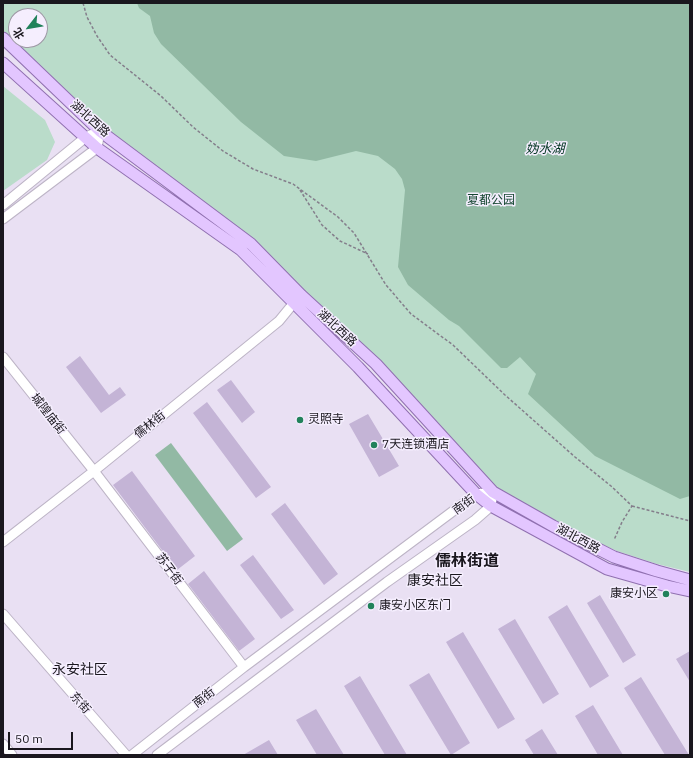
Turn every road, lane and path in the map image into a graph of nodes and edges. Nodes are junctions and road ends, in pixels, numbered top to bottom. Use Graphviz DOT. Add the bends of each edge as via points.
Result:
graph roads {
  1 [pos="83,3"];
  2 [pos="3,38"];
  3 [pos="3,63"];
  4 [pos="100,131"];
  5 [pos="86,137"];
  6 [pos="97,148"];
  7 [pos="299,188"];
  8 [pos="3,205"];
  9 [pos="3,219"];
  10 [pos="368,254"];
  11 [pos="301,295"];
  12 [pos="294,304"];
  13 [pos="3,357"];
  14 [pos="94,471"];
  15 [pos="493,492"];
  16 [pos="476,494"];
  17 [pos="491,506"];
  18 [pos="632,506"];
  19 [pos="690,520"];
  20 [pos="614,540"];
  21 [pos="3,542"];
  22 [pos="690,580"];
  23 [pos="690,591"];
  24 [pos="3,614"];
  25 [pos="244,667"];
  26 [pos="3,744"];
  27 [pos="12,755"];
  28 [pos="126,755"];
  29 [pos="132,755"];
  30 [pos="157,755"];
  1 -- 7 [label="path" via="87,18 110,55 161,96 193,127 223,151 252,169"];
  2 -- 4 [label="main road, 湖北西路"];
  3 -- 5 [label="main road, 湖北西路"];
  4 -- 5 [label="street"];
  4 -- 6 [label="street"];
  4 -- 11 [label="main road, 湖北西路" via="251,244"];
  5 -- 6 [label="main road, 湖北西路"];
  5 -- 8 [label="street"];
  6 -- 9 [label="street"];
  6 -- 12 [label="main road, 湖北西路" via="241,250"];
  7 -- 10 [label="path" via="338,217 354,233"];
  7 -- 10 [label="path" via="322,225 340,241"];
  10 -- 18 [label="path" via="386,285 411,314 453,345 510,399"];
  11 -- 12 [label="street, 儒林街"];
  11 -- 15 [label="main road, 湖北西路" via="376,364"];
  12 -- 14 [label="street, 儒林街" via="279,321"];
  12 -- 16 [label="main road, 湖北西路" via="358,367"];
  13 -- 14 [label="street, 城隍庙街"];
  14 -- 21 [label="street, 儒林街"];
  14 -- 25 [label="street, 苏子街"];
  15 -- 16 [label="street, 南街"];
  15 -- 17 [label="street, 南街"];
  15 -- 22 [label="main road, 湖北西路" via="614,558"];
  16 -- 17 [label="main road, 湖北西路"];
  16 -- 25 [label="street, 南街"];
  17 -- 23 [label="main road, 湖北西路" via="607,569"];
  17 -- 30 [label="street, 南街"];
  18 -- 19 [label="path"];
  18 -- 20 [label="path"];
  24 -- 28 [label="street, 东街"];
  25 -- 29 [label="street, 南街"];
  26 -- 27 [label="street"];
}
